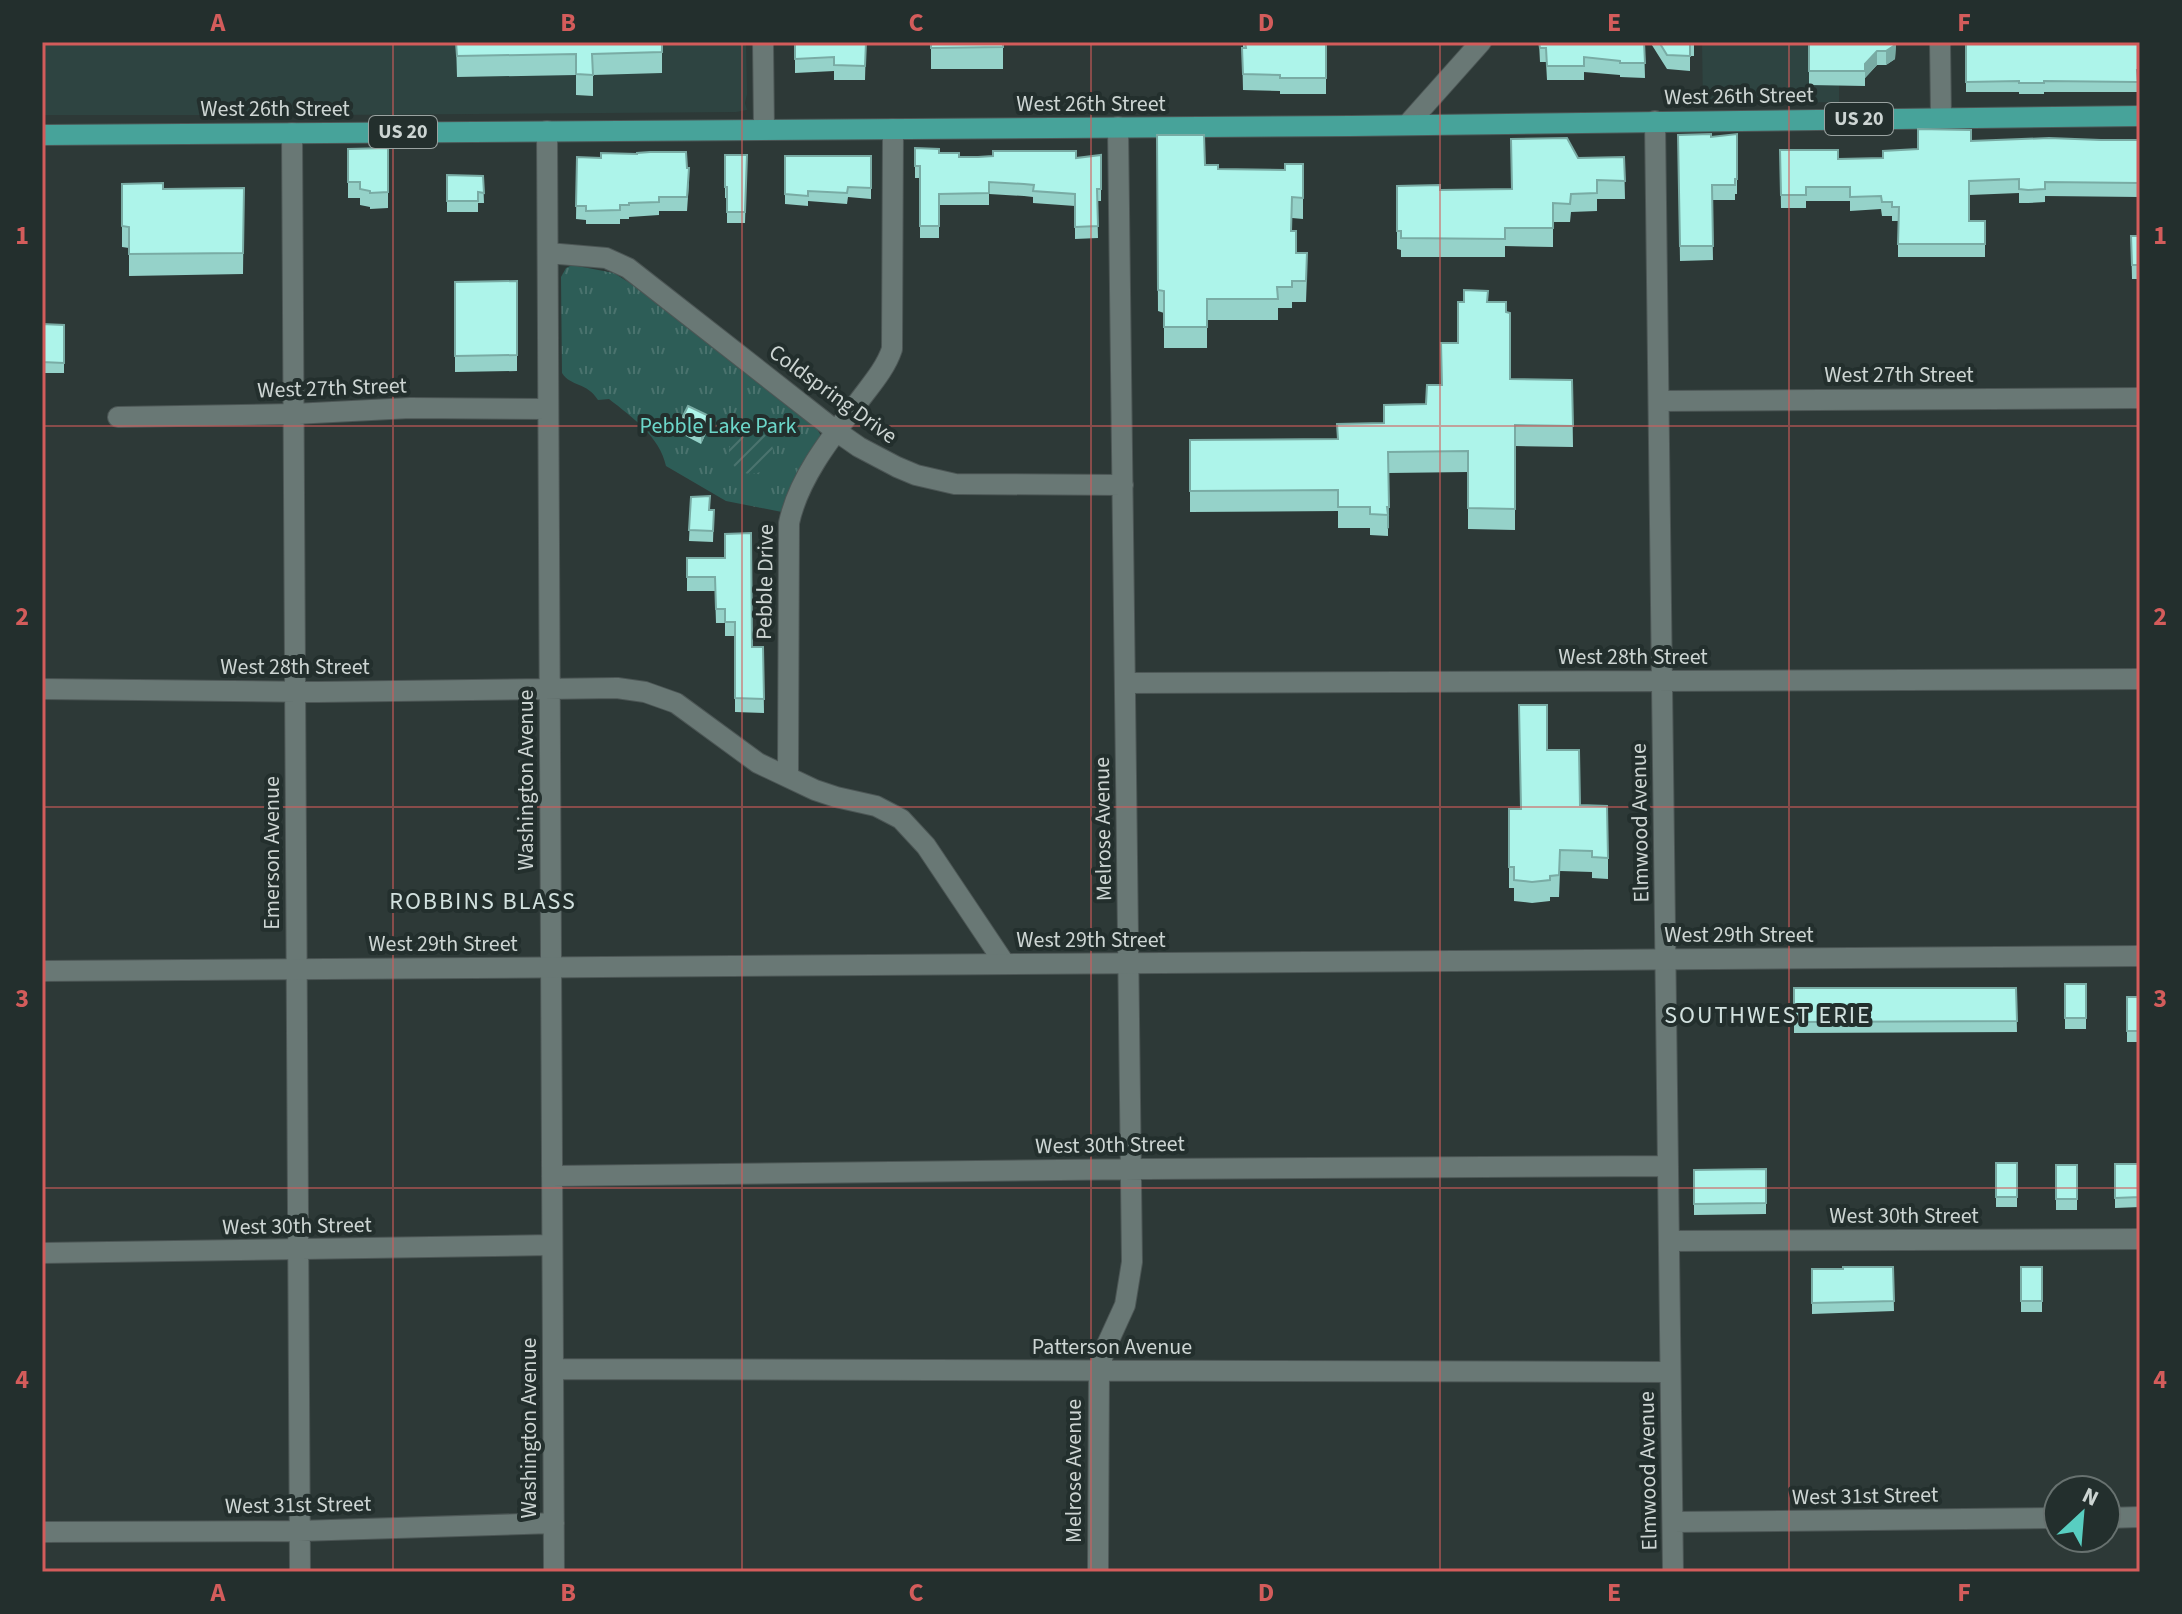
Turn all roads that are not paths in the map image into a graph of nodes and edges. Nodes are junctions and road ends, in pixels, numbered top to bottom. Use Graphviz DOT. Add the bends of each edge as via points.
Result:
graph roads {
  1 [pos="763,42"];
  2 [pos="1481,42"];
  3 [pos="1940,42"];
  4 [pos="2140,116"];
  5 [pos="1941,117"];
  6 [pos="1655,121"];
  7 [pos="1407,125"];
  8 [pos="1118,127"];
  9 [pos="893,129"];
  10 [pos="764,130"];
  11 [pos="547,131"];
  12 [pos="292,133"];
  13 [pos="42,135"];
  14 [pos="548,253"];
  15 [pos="2140,398"];
  16 [pos="1659,401"];
  17 [pos="548,409"];
  18 [pos="294,414"];
  19 [pos="118,417"];
  20 [pos="836,431"];
  21 [pos="1123,485"];
  22 [pos="2140,679"];
  23 [pos="1662,681"];
  24 [pos="1125,683"];
  25 [pos="42,689"];
  26 [pos="549,690"];
  27 [pos="295,692"];
  28 [pos="788,777"];
  29 [pos="2140,956"];
  30 [pos="1665,960"];
  31 [pos="1129,963"];
  32 [pos="1005,964"];
  33 [pos="551,967"];
  34 [pos="296,969"];
  35 [pos="42,971"];
  36 [pos="1668,1166"];
  37 [pos="1131,1169"];
  38 [pos="552,1176"];
  39 [pos="2140,1239"];
  40 [pos="1669,1241"];
  41 [pos="552,1245"];
  42 [pos="298,1250"];
  43 [pos="42,1253"];
  44 [pos="553,1369"];
  45 [pos="1099,1371"];
  46 [pos="1670,1372"];
  47 [pos="2042,1518"];
  48 [pos="1673,1522"];
  49 [pos="554,1523"];
  50 [pos="299,1531"];
  51 [pos="42,1532"];
  52 [pos="300,1572"];
  53 [pos="554,1572"];
  54 [pos="1098,1572"];
  55 [pos="1673,1572"];
  1 -- 10 [label="street"];
  2 -- 7 [label="street"];
  3 -- 5 [label="street"];
  4 -- 5 [label="main road, West 26th Street / US 20"];
  5 -- 6 [label="main road, West 26th Street / US 20"];
  6 -- 7 [label="main road, West 26th Street / US 20"];
  6 -- 16 [label="street, Elmwood Avenue"];
  7 -- 8 [label="main road, West 26th Street / US 20"];
  8 -- 9 [label="main road, West 26th Street / US 20"];
  8 -- 21 [label="street, Melrose Avenue"];
  9 -- 10 [label="main road, West 26th Street / US 20"];
  9 -- 20 [label="street, Pebble Drive" via="892,349"];
  10 -- 11 [label="main road, West 26th Street / US 20"];
  11 -- 12 [label="main road, West 26th Street / US 20"];
  11 -- 14 [label="street, Washington Avenue"];
  12 -- 13 [label="main road, West 26th Street / US 20"];
  12 -- 18 [label="street, Emerson Avenue"];
  14 -- 17 [label="street, Washington Avenue"];
  14 -- 20 [label="street, Coldspring Drive" via="606,258 628,268"];
  15 -- 16 [label="street, West 27th Street"];
  16 -- 23 [label="street, Elmwood Avenue"];
  17 -- 18 [label="street, West 27th Street"];
  17 -- 26 [label="street, Washington Avenue"];
  18 -- 19 [label="street, West 27th Street"];
  18 -- 27 [label="street, Emerson Avenue"];
  20 -- 21 [label="street, Coldspring Drive" via="880,459 936,480"];
  20 -- 28 [label="street, Pebble Drive" via="801,487 789,523"];
  21 -- 24 [label="street, Melrose Avenue"];
  22 -- 23 [label="street, West 28th Street"];
  23 -- 24 [label="street, West 28th Street"];
  23 -- 30 [label="street, Elmwood Avenue"];
  24 -- 31 [label="street, Melrose Avenue"];
  25 -- 27 [label="street, West 28th Street"];
  26 -- 27 [label="street, West 28th Street"];
  26 -- 28 [label="street, West 28th Street" via="634,689 665,698 758,763"];
  26 -- 33 [label="street, Washington Avenue"];
  27 -- 34 [label="street, Emerson Avenue"];
  28 -- 32 [label="street, West 28th Street" via="836,797 883,808 901,819 926,846"];
  29 -- 30 [label="street, West 29th Street"];
  30 -- 31 [label="street, West 29th Street"];
  30 -- 36 [label="street, Elmwood Avenue"];
  31 -- 32 [label="street, West 29th Street"];
  31 -- 37 [label="street, Melrose Avenue"];
  32 -- 33 [label="street, West 29th Street"];
  33 -- 34 [label="street, West 29th Street"];
  33 -- 38 [label="street, Washington Avenue"];
  34 -- 35 [label="street, West 29th Street"];
  34 -- 42 [label="street, Emerson Avenue"];
  36 -- 37 [label="street, West 30th Street"];
  36 -- 40 [label="street, Elmwood Avenue"];
  37 -- 38 [label="street, West 30th Street"];
  37 -- 45 [label="street, Melrose Avenue" via="1131,1276"];
  38 -- 41 [label="street, Washington Avenue"];
  39 -- 40 [label="street, West 30th Street"];
  40 -- 46 [label="street, Elmwood Avenue"];
  41 -- 42 [label="street, West 30th Street"];
  41 -- 44 [label="street, Washington Avenue"];
  42 -- 43 [label="street, West 30th Street"];
  42 -- 50 [label="street, Emerson Avenue"];
  44 -- 45 [label="street, Patterson Avenue"];
  44 -- 49 [label="street, Washington Avenue"];
  45 -- 46 [label="street, Patterson Avenue"];
  45 -- 54 [label="street, Melrose Avenue"];
  46 -- 48 [label="street, Elmwood Avenue"];
  47 -- 48 [label="street, West 31st Street"];
  48 -- 55 [label="street, Elmwood Avenue"];
  49 -- 50 [label="street, West 31st Street"];
  49 -- 53 [label="street, Washington Avenue"];
  50 -- 51 [label="street, West 31st Street"];
  50 -- 52 [label="street, Emerson Avenue"];
}
